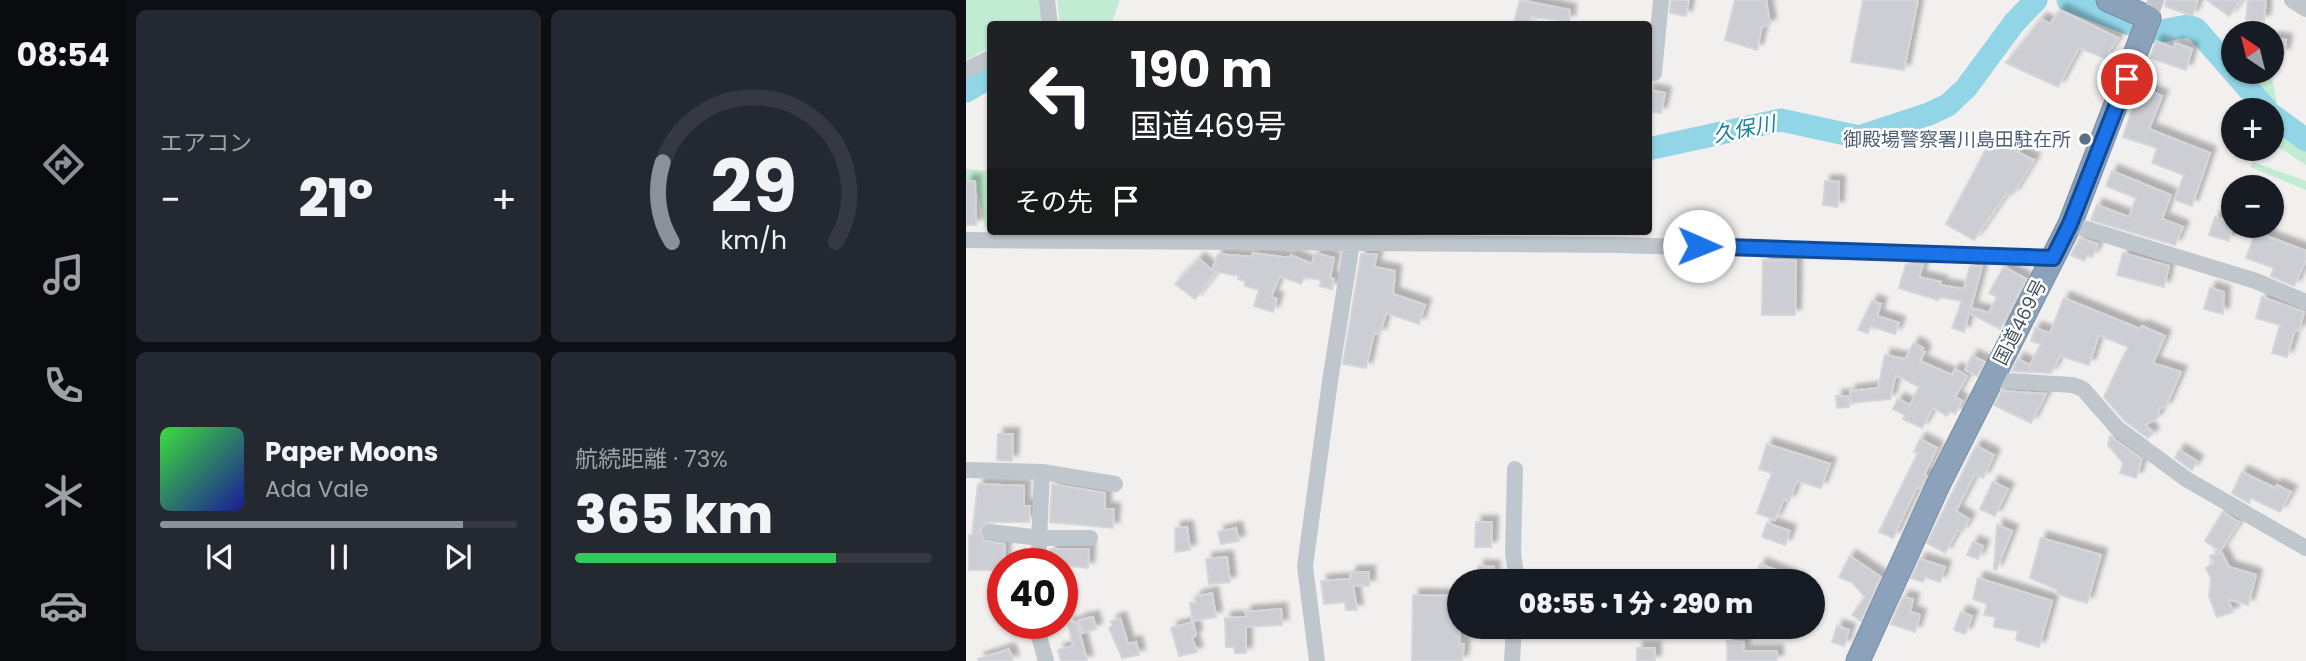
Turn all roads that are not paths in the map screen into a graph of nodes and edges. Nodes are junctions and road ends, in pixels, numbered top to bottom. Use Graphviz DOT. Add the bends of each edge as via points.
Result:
graph roads {
  1 [pos="1047,0"];
  2 [pos="1661,0"];
  3 [pos="2108,0"];
  4 [pos="2153,9"];
  5 [pos="1050,21"];
  6 [pos="987,60"];
  7 [pos="966,70"];
  8 [pos="1652,71"];
  9 [pos="2070,224"];
  10 [pos="966,240"];
  11 [pos="1352,243"];
  12 [pos="2053,258"];
  13 [pos="2306,302"];
  14 [pos="1991,380"];
  15 [pos="1515,469"];
  16 [pos="966,470"];
  17 [pos="1042,472"];
  18 [pos="1115,484"];
  19 [pos="990,532"];
  20 [pos="1040,537"];
  21 [pos="1090,538"];
  22 [pos="1039,548"];
  23 [pos="2306,548"];
  24 [pos="1515,569"];
  25 [pos="1040,639"];
  26 [pos="1513,639"];
  27 [pos="1046,661"];
  28 [pos="1317,661"];
  29 [pos="1512,661"];
  30 [pos="1858,661"];
  1 -- 5 [label="street"];
  2 -- 8 [label="street"];
  3 -- 4 [label="highway, 国道469号"];
  4 -- 9 [label="highway, 国道469号"];
  6 -- 7 [label="street"];
  9 -- 12 [label="highway, 国道469号"];
  9 -- 13 [label="street" via="2256,281"];
  10 -- 11 [label="street"];
  11 -- 12 [label="street" via="1751,247"];
  11 -- 28 [label="street" via="1305,566"];
  12 -- 14 [label="highway, 国道469号"];
  14 -- 23 [label="street" via="2083,388 2117,428 2186,479"];
  14 -- 30 [label="highway, 国道469号"];
  15 -- 24 [label="street"];
  16 -- 17 [label="street"];
  17 -- 18 [label="street"];
  17 -- 20 [label="street"];
  19 -- 20 [label="street"];
  20 -- 21 [label="street"];
  20 -- 22 [label="street"];
  25 -- 27 [label="street"];
  26 -- 29 [label="street"];
}
